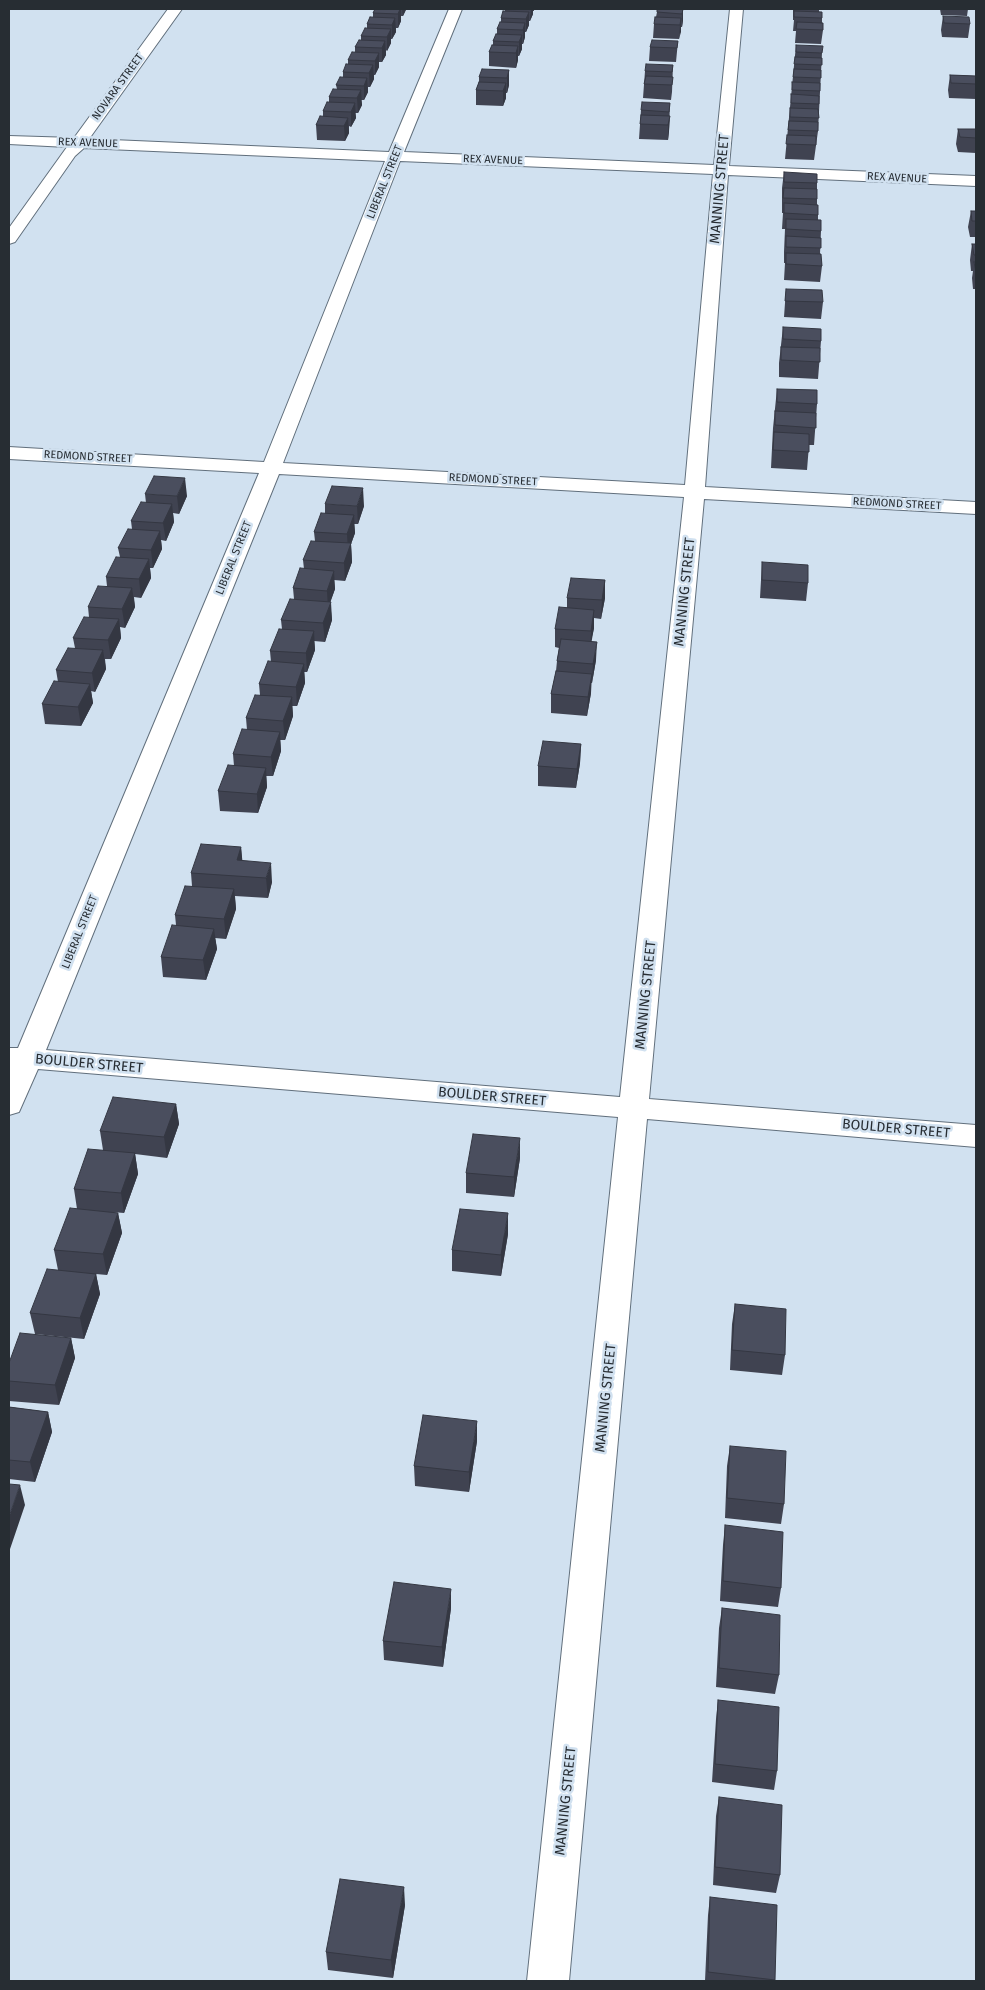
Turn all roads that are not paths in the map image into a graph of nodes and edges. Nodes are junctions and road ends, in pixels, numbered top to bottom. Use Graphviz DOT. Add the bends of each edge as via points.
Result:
graph roads {
  1 [pos="175,9"];
  2 [pos="456,9"];
  3 [pos="737,9"];
  4 [pos="9,140"];
  5 [pos="80,143"];
  6 [pos="395,156"];
  7 [pos="721,170"];
  8 [pos="976,182"];
  9 [pos="9,239"];
  10 [pos="9,453"];
  11 [pos="271,468"];
  12 [pos="694,492"];
  13 [pos="976,508"];
  14 [pos="18,1058"];
  15 [pos="9,1105"];
  16 [pos="634,1108"];
  17 [pos="976,1136"];
  18 [pos="548,1981"];
  1 -- 5 [label="street, NOVARA STREET" via="83,134"];
  2 -- 6 [label="street, LIBERAL STREET"];
  3 -- 7 [label="street, MANNING STREET"];
  4 -- 5 [label="street, REX AVENUE"];
  5 -- 6 [label="street, REX AVENUE"];
  5 -- 9 [label="street, NOVARA STREET"];
  6 -- 7 [label="street, REX AVENUE"];
  6 -- 11 [label="street, LIBERAL STREET"];
  7 -- 8 [label="street, REX AVENUE"];
  7 -- 12 [label="street, MANNING STREET"];
  10 -- 11 [label="street, REDMOND STREET"];
  11 -- 12 [label="street, REDMOND STREET"];
  11 -- 14 [label="street, LIBERAL STREET"];
  12 -- 13 [label="street, REDMOND STREET"];
  12 -- 16 [label="street, MANNING STREET"];
  14 -- 15 [label="street, LIBERAL STREET"];
  14 -- 16 [label="street, BOULDER STREET"];
  16 -- 17 [label="street, BOULDER STREET"];
  16 -- 18 [label="street, MANNING STREET"];
}
